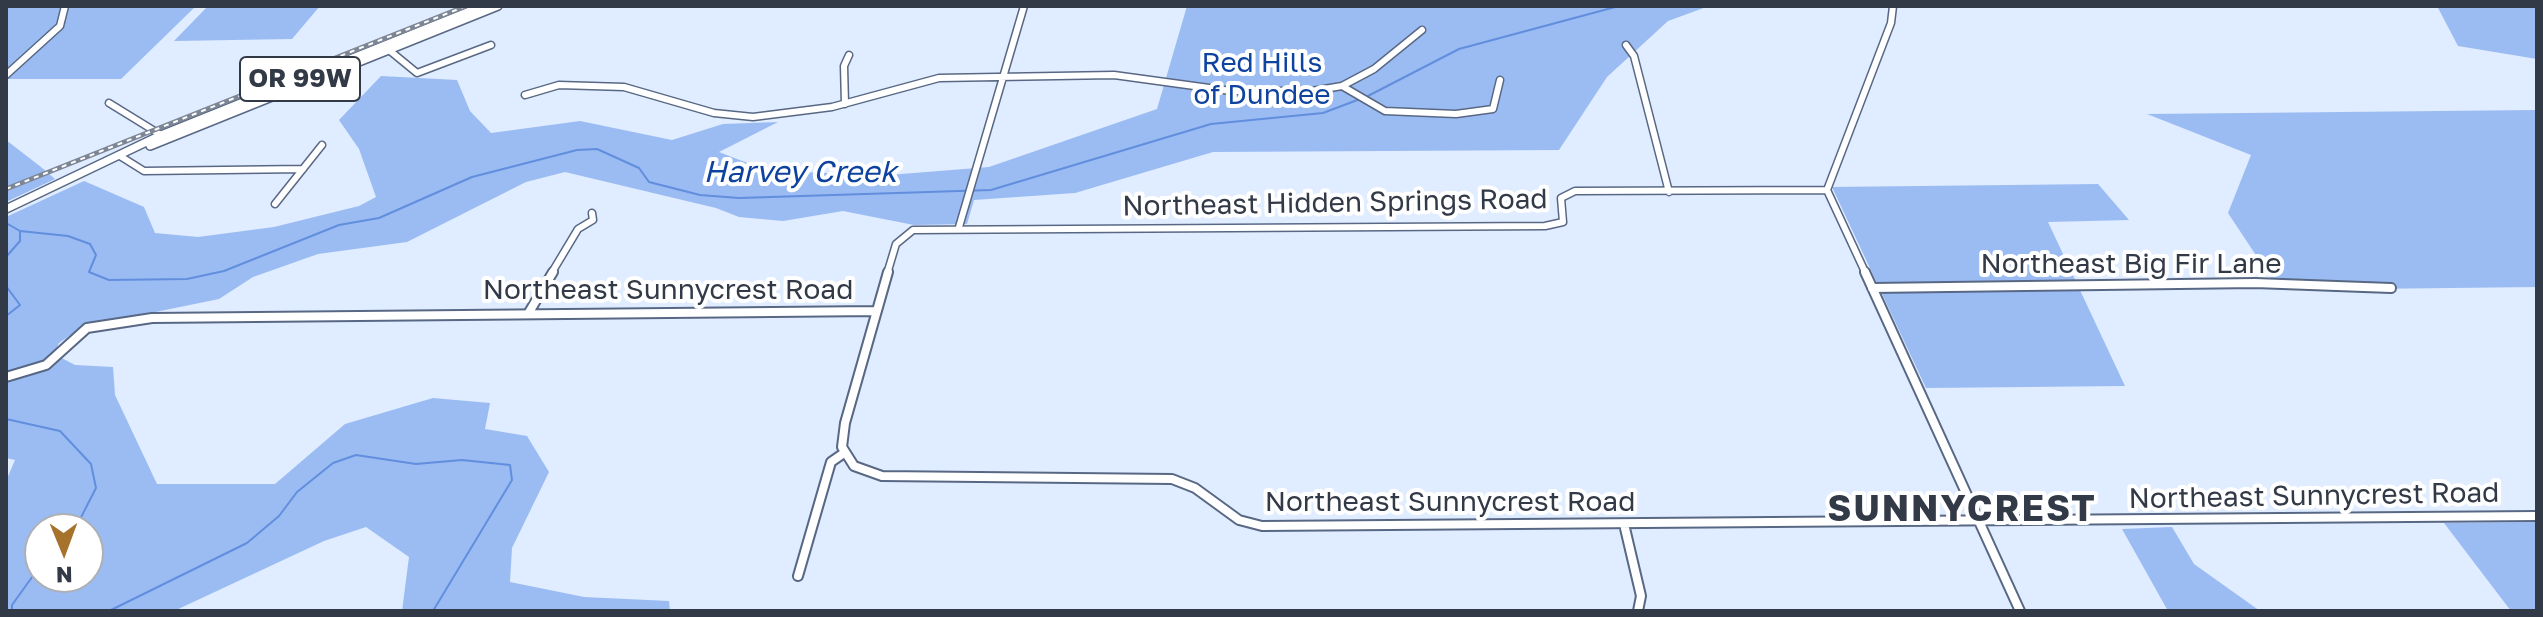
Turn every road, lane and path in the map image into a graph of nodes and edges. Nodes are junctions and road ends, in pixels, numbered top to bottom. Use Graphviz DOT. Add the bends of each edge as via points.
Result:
graph roads {
  1 [pos="65,6"];
  2 [pos="482,6"];
  3 [pos="498,6"];
  4 [pos="1024,6"];
  5 [pos="1893,6"];
  6 [pos="1422,30"];
  7 [pos="491,45"];
  8 [pos="1626,45"];
  9 [pos="389,50"];
  10 [pos="849,55"];
  11 [pos="6,75"];
  12 [pos="1005,76"];
  13 [pos="1500,80"];
  14 [pos="1342,86"];
  15 [pos="525,95"];
  16 [pos="109,103"];
  17 [pos="845,104"];
  18 [pos="161,135"];
  19 [pos="322,145"];
  20 [pos="120,156"];
  21 [pos="303,169"];
  22 [pos="1827,190"];
  23 [pos="1669,192"];
  24 [pos="275,204"];
  25 [pos="6,209"];
  26 [pos="592,213"];
  27 [pos="959,227"];
  28 [pos="1872,288"];
  29 [pos="2391,288"];
  30 [pos="876,311"];
  31 [pos="528,314"];
  32 [pos="6,377"];
  33 [pos="844,453"];
  34 [pos="2537,516"];
  35 [pos="1980,522"];
  36 [pos="1624,524"];
  37 [pos="798,576"];
  38 [pos="1638,611"];
  39 [pos="2020,611"];
  1 -- 11 [label="street" via="60,26"];
  2 -- 18 [label="main road, OR 99W"];
  3 -- 9 [label="main road, OR 99W"];
  4 -- 12 [label="street"];
  5 -- 22 [label="street"];
  6 -- 14 [label="street" via="1382,63"];
  7 -- 9 [label="street" via="417,73"];
  8 -- 23 [label="street" via="1634,56"];
  9 -- 20 [label="main road, OR 99W"];
  10 -- 17 [label="street" via="844,66"];
  12 -- 14 [label="street" via="1121,75 1243,91"];
  12 -- 17 [label="street" via="928,80"];
  12 -- 27 [label="street"];
  13 -- 14 [label="street" via="1495,107 1488,112 1394,113"];
  15 -- 17 [label="street" via="564,84 624,87 735,117"];
  16 -- 18 [label="street"];
  18 -- 20 [label="main road, OR 99W"];
  19 -- 21 [label="street"];
  20 -- 21 [label="street" via="144,171"];
  20 -- 25 [label="main road, OR 99W"];
  21 -- 24 [label="street"];
  22 -- 23 [label="street, Northeast Hidden Springs Road"];
  22 -- 28 [label="street"];
  23 -- 27 [label="street, Northeast Hidden Springs Road" via="1566,193 1560,201 1564,221 1549,226"];
  26 -- 31 [label="street" via="593,220 578,229"];
  27 -- 30 [label="street" via="913,230 902,236"];
  28 -- 29 [label="street, Northeast Big Fir Lane" via="2266,283"];
  28 -- 35 [label="street"];
  30 -- 31 [label="street, Northeast Sunnycrest Road"];
  30 -- 33 [label="street, Northeast Sunnycrest Road" via="842,434"];
  31 -- 32 [label="street, Northeast Sunnycrest Road" via="125,320 87,328 46,365"];
  33 -- 36 [label="street, Northeast Sunnycrest Road" via="854,466 882,476 1172,479 1195,488 1239,520 1262,526"];
  33 -- 37 [label="street" via="831,462"];
  34 -- 35 [label="street, Northeast Sunnycrest Road"];
  35 -- 36 [label="street, Northeast Sunnycrest Road"];
  35 -- 39 [label="street"];
  36 -- 38 [label="street" via="1641,596"];
}
